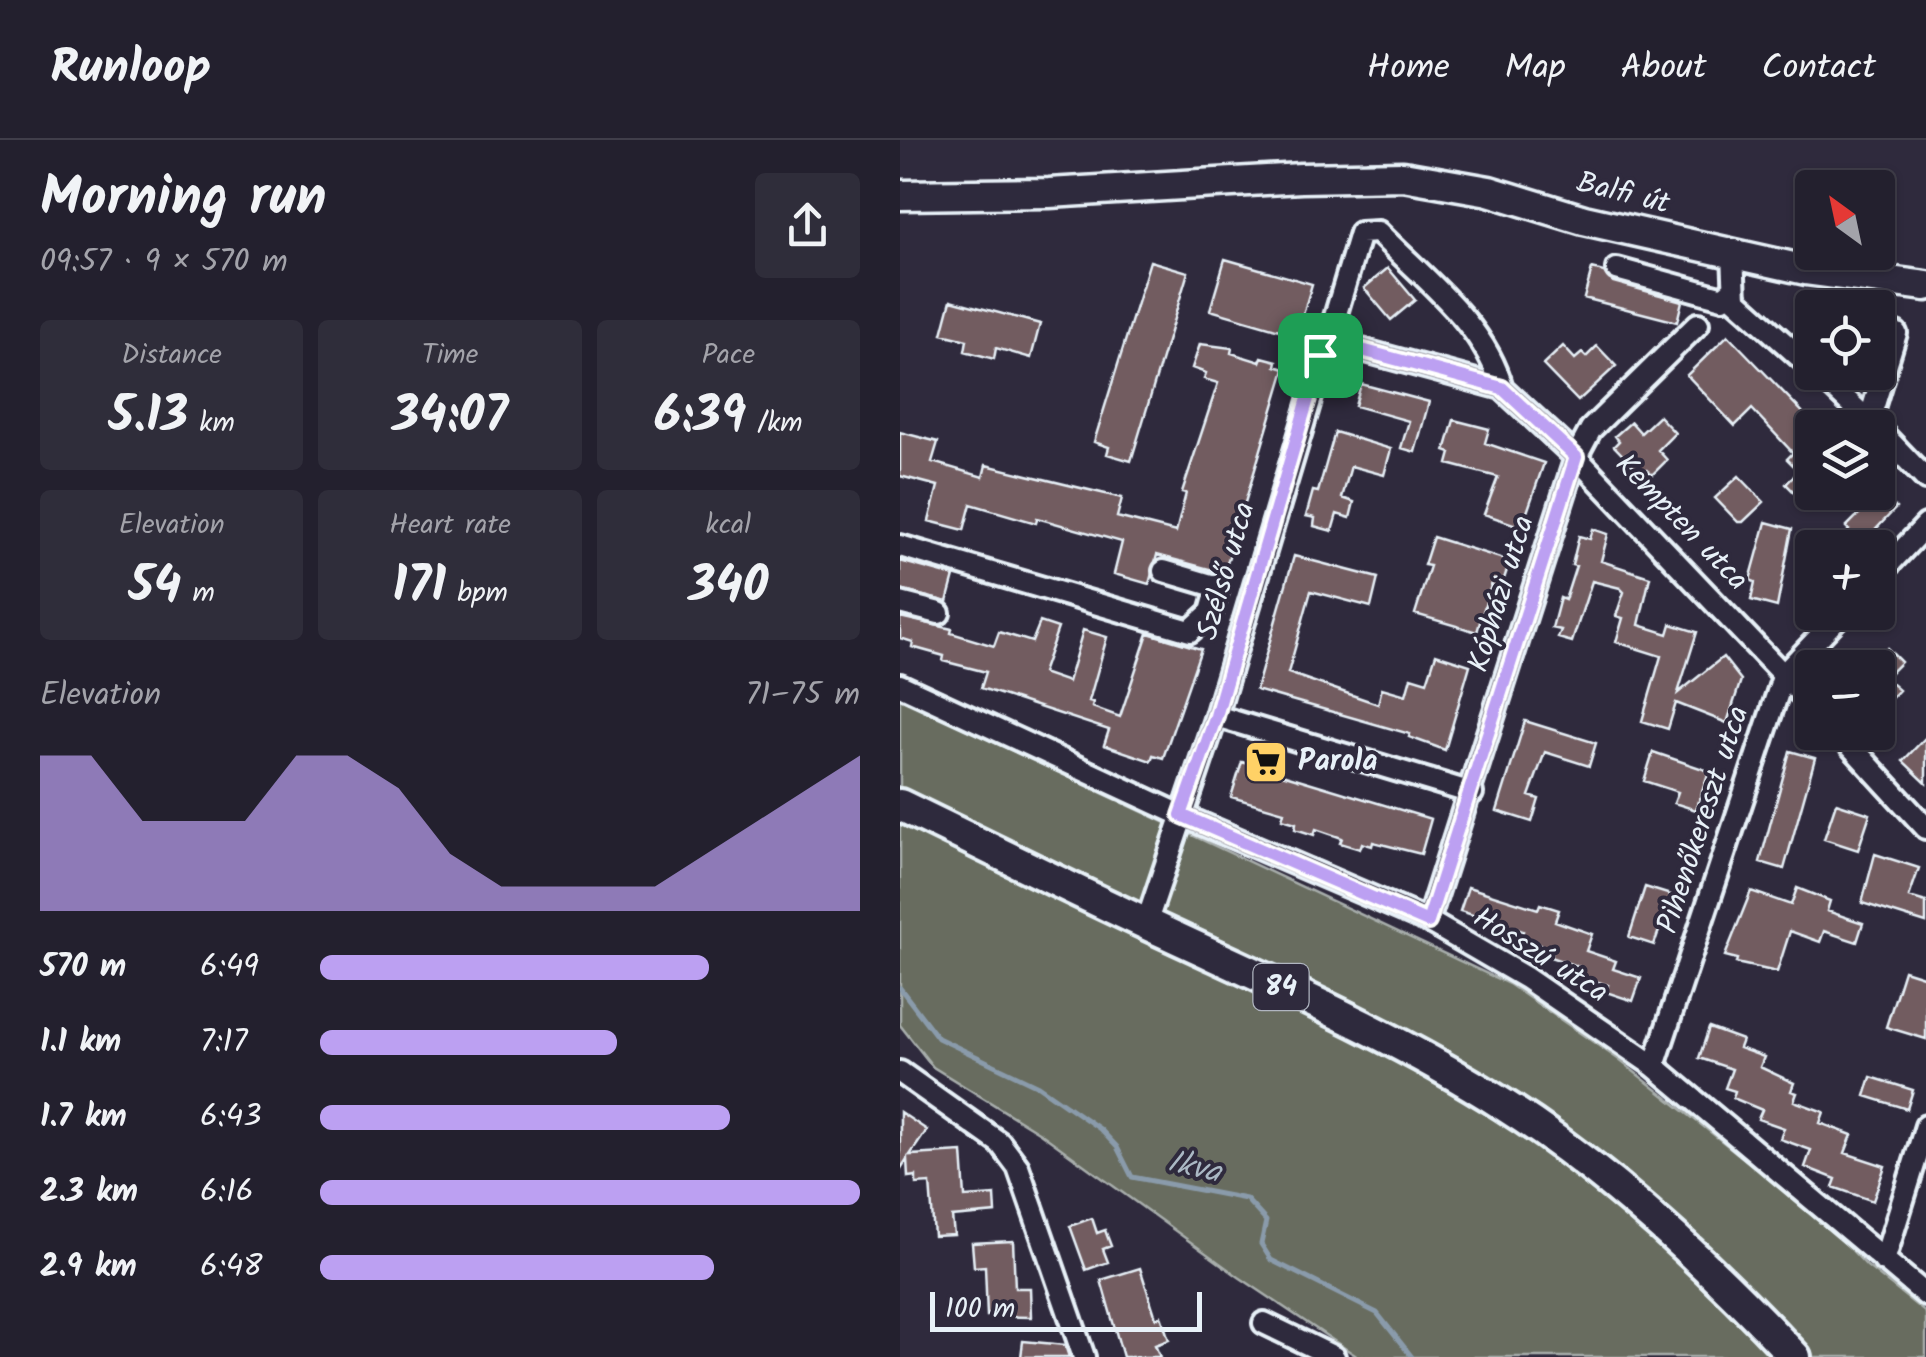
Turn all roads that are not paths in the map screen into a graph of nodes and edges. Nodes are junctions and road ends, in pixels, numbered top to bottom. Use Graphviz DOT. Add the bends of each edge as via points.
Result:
graph roads {
  1 [pos="900,195"];
  2 [pos="1360,233"];
  3 [pos="1733,254"];
  4 [pos="1616,269"];
  5 [pos="1926,286"];
  6 [pos="1728,294"];
  7 [pos="1698,324"];
  8 [pos="1896,333"];
  9 [pos="1325,340"];
  10 [pos="1795,352"];
  11 [pos="1502,388"];
  12 [pos="1836,390"];
  13 [pos="1857,410"];
  14 [pos="1878,410"];
  15 [pos="1895,447"];
  16 [pos="1576,457"];
  17 [pos="1926,478"];
  18 [pos="1926,525"];
  19 [pos="900,546"];
  20 [pos="1895,558"];
  21 [pos="1164,571"];
  22 [pos="900,602"];
  23 [pos="939,612"];
  24 [pos="1826,630"];
  25 [pos="1784,674"];
  26 [pos="900,685"];
  27 [pos="1795,686"];
  28 [pos="1216,716"];
  29 [pos="1854,750"];
  30 [pos="1472,793"];
  31 [pos="900,805"];
  32 [pos="1181,815"];
  33 [pos="1926,828"];
  34 [pos="1428,922"];
  35 [pos="1146,924"];
  36 [pos="1654,1066"];
  37 [pos="900,1072"];
  38 [pos="1926,1126"];
  39 [pos="1884,1261"];
  40 [pos="1926,1295"];
  41 [pos="1264,1324"];
  42 [pos="1084,1357"];
  43 [pos="1334,1357"];
  44 [pos="1795,1357"];
  1 -- 3 [label="main road, Balfi út" via="1402,176 1488,191"];
  2 -- 9 [label="street, Szélső utca"];
  2 -- 11 [label="street, Kempten utca" via="1378,232 1474,330 1494,359"];
  3 -- 5 [label="main road, Balfi út"];
  3 -- 6 [label="street"];
  4 -- 6 [label="street"];
  6 -- 10 [label="street"];
  7 -- 16 [label="street, Kópházi utca" via="1591,429"];
  8 -- 14 [label="street"];
  9 -- 11 [label="street, Kempten utca"];
  9 -- 28 [label="street, Szélső utca"];
  11 -- 16 [label="street, Kempten utca"];
  12 -- 13 [label="street"];
  15 -- 17 [label="street"];
  16 -- 25 [label="street, Kempten utca"];
  16 -- 30 [label="street, Kópházi utca"];
  18 -- 20 [label="street"];
  19 -- 21 [label="street, Szélső utca" via="1190,631 1212,612 1218,587"];
  22 -- 23 [label="street"];
  24 -- 25 [label="street, Pihenőkereszt utca"];
  25 -- 27 [label="street, Kempten utca"];
  25 -- 36 [label="street, Pihenőkereszt utca"];
  26 -- 32 [label="street, Hosszú utca"];
  28 -- 30 [label="street"];
  28 -- 32 [label="street, Szélső utca"];
  29 -- 33 [label="street"];
  30 -- 34 [label="street, Kópházi utca"];
  31 -- 35 [label="main road, 84"];
  32 -- 34 [label="street, Hosszú utca"];
  32 -- 35 [label="street, Szélső utca"];
  34 -- 36 [label="street, Hosszú utca" via="1526,978"];
  35 -- 44 [label="main road, 84" via="1414,1052 1505,1105 1654,1221"];
  36 -- 39 [label="street, Hosszú utca"];
  37 -- 42 [label="street" via="1000,1143 1018,1167"];
  38 -- 39 [label="street"];
  39 -- 40 [label="street, Hosszú utca"];
  41 -- 43 [label="street"];
}
